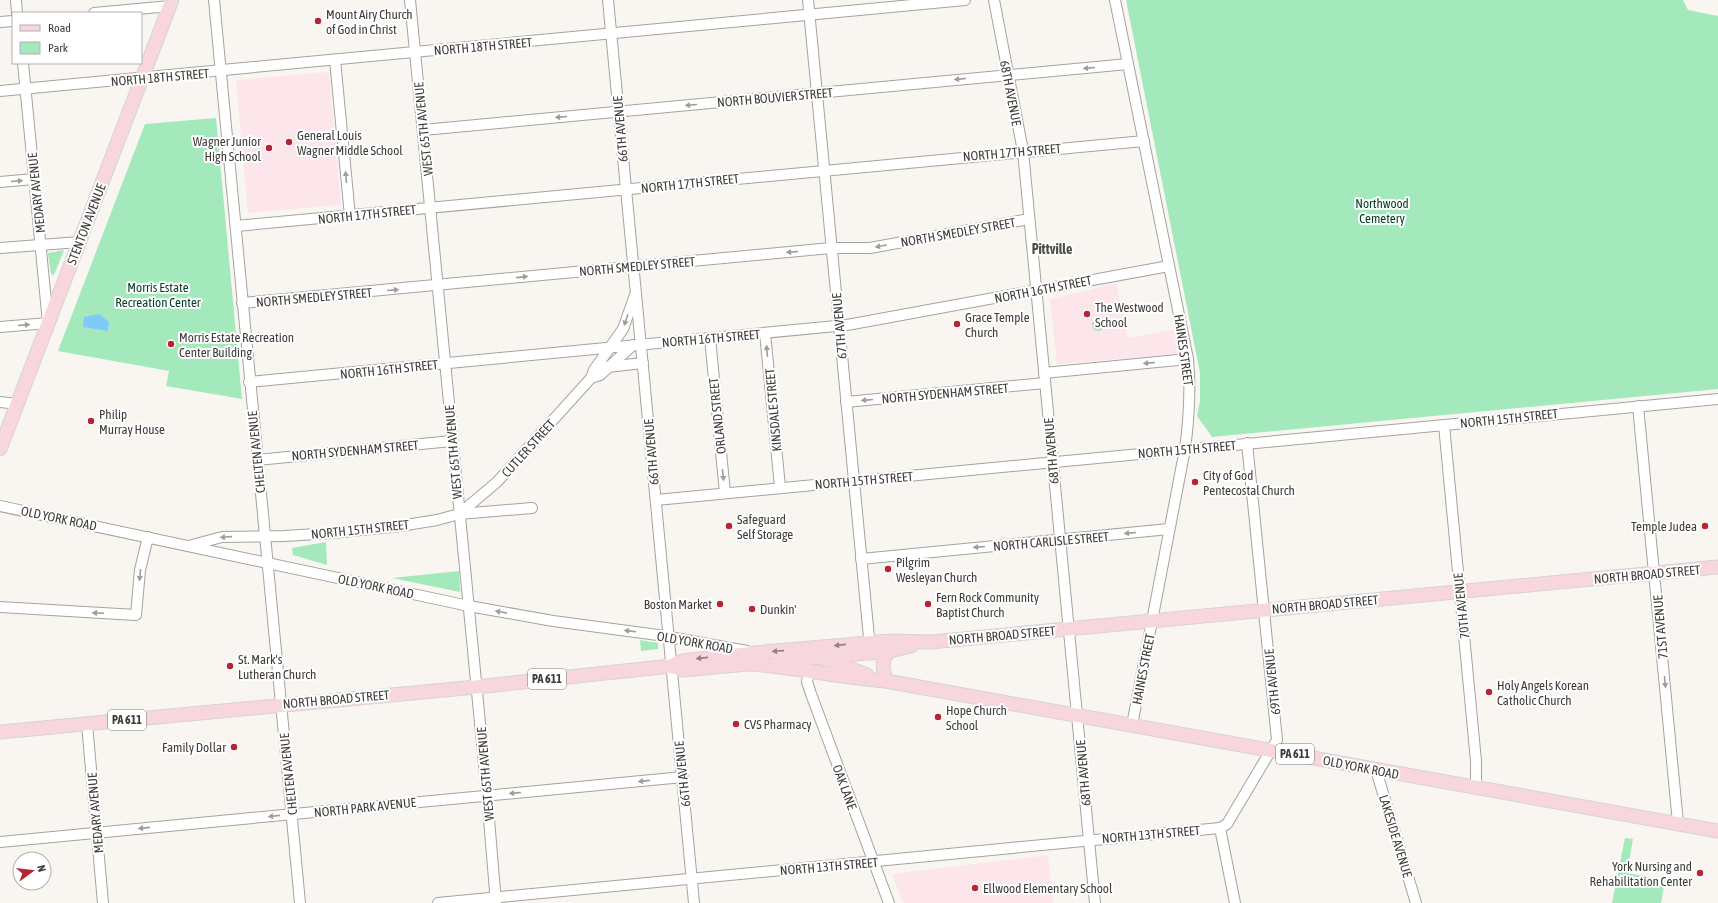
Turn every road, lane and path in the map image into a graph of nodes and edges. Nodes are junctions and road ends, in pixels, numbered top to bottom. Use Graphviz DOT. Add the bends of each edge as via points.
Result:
graph roads {
  1 [pos="16,0"];
  2 [pos="214,0"];
  3 [pos="410,0"];
  4 [pos="608,0"];
  5 [pos="808,0"];
  6 [pos="965,0"];
  7 [pos="994,0"];
  8 [pos="1115,0"];
  9 [pos="171,3"];
  10 [pos="17,12"];
  11 [pos="102,12"];
  12 [pos="810,15"];
  13 [pos="12,21"];
  14 [pos="0,22"];
  15 [pos="612,34"];
  16 [pos="415,53"];
  17 [pos="335,60"];
  18 [pos="23,64"];
  19 [pos="1128,64"];
  20 [pos="220,71"];
  21 [pos="1008,75"];
  22 [pos="142,79"];
  23 [pos="26,89"];
  24 [pos="0,92"];
  25 [pos="817,93"];
  26 [pos="619,112"];
  27 [pos="423,130"];
  28 [pos="1144,141"];
  29 [pos="1023,151"];
  30 [pos="824,170"];
  31 [pos="34,179"];
  32 [pos="0,182"];
  33 [pos="626,189"];
  34 [pos="430,208"];
  35 [pos="350,216"];
  36 [pos="1029,219"];
  37 [pos="236,226"];
  38 [pos="79,242"];
  39 [pos="41,244"];
  40 [pos="0,248"];
  41 [pos="831,248"];
  42 [pos="633,266"];
  43 [pos="1169,266"];
  44 [pos="438,286"];
  45 [pos="1036,291"];
  46 [pos="636,292"];
  47 [pos="242,303"];
  48 [pos="48,323"];
  49 [pos="838,326"];
  50 [pos="0,327"];
  51 [pos="766,333"];
  52 [pos="710,338"];
  53 [pos="637,345"];
  54 [pos="612,347"];
  55 [pos="1188,359"];
  56 [pos="445,363"];
  57 [pos="643,363"];
  58 [pos="607,367"];
  59 [pos="1044,373"];
  60 [pos="591,378"];
  61 [pos="249,382"];
  62 [pos="1045,383"];
  63 [pos="1718,399"];
  64 [pos="0,402"];
  65 [pos="846,402"];
  66 [pos="17,404"];
  67 [pos="1638,406"];
  68 [pos="1444,425"];
  69 [pos="452,441"];
  70 [pos="1247,443"];
  71 [pos="0,449"];
  72 [pos="1185,449"];
  73 [pos="257,460"];
  74 [pos="1053,462"];
  75 [pos="853,481"];
  76 [pos="780,487"];
  77 [pos="725,493"];
  78 [pos="656,500"];
  79 [pos="0,506"];
  80 [pos="532,508"];
  81 [pos="459,514"];
  82 [pos="1169,529"];
  83 [pos="265,536"];
  84 [pos="148,537"];
  85 [pos="1059,540"];
  86 [pos="188,546"];
  87 [pos="861,559"];
  88 [pos="267,563"];
  89 [pos="1718,567"];
  90 [pos="1655,573"];
  91 [pos="1460,591"];
  92 [pos="469,606"];
  93 [pos="0,607"];
  94 [pos="1264,609"];
  95 [pos="1152,620"];
  96 [pos="1068,629"];
  97 [pos="668,637"];
  98 [pos="932,642"];
  99 [pos="870,648"];
  100 [pos="802,649"];
  101 [pos="890,651"];
  102 [pos="818,657"];
  103 [pos="753,659"];
  104 [pos="671,666"];
  105 [pos="809,671"];
  106 [pos="886,681"];
  107 [pos="476,687"];
  108 [pos="281,704"];
  109 [pos="1078,714"];
  110 [pos="87,724"];
  111 [pos="1132,725"];
  112 [pos="0,732"];
  113 [pos="1272,750"];
  114 [pos="1376,770"];
  115 [pos="683,777"];
  116 [pos="1476,788"];
  117 [pos="488,795"];
  118 [pos="292,814"];
  119 [pos="1678,823"];
  120 [pos="1220,828"];
  121 [pos="1718,831"];
  122 [pos="97,833"];
  123 [pos="1088,840"];
  124 [pos="0,842"];
  125 [pos="874,862"];
  126 [pos="692,879"];
  127 [pos="496,900"];
  128 [pos="103,903"];
  129 [pos="300,903"];
  130 [pos="438,903"];
  131 [pos="694,903"];
  132 [pos="889,903"];
  133 [pos="1095,903"];
  134 [pos="1235,903"];
  135 [pos="1416,903"];
  1 -- 10 [label="street"];
  2 -- 20 [label="street, CHELTEN AVENUE"];
  3 -- 16 [label="street, WEST 65TH AVENUE"];
  4 -- 15 [label="street, 66TH AVENUE"];
  5 -- 12 [label="street, 67TH AVENUE"];
  6 -- 12 [label="street, NORTH 18TH STREET"];
  7 -- 21 [label="street, 68TH AVENUE"];
  8 -- 19 [label="street, HAINES STREET"];
  9 -- 11 [label="street"];
  9 -- 22 [label="main road, STENTON AVENUE"];
  12 -- 15 [label="street, NORTH 18TH STREET"];
  12 -- 25 [label="street, 67TH AVENUE"];
  13 -- 14 [label="street"];
  15 -- 16 [label="street, NORTH 18TH STREET"];
  15 -- 26 [label="street, 66TH AVENUE"];
  16 -- 17 [label="street, NORTH 18TH STREET"];
  16 -- 27 [label="street, WEST 65TH AVENUE"];
  17 -- 20 [label="street, NORTH 18TH STREET"];
  35 -- 17 [label="street, one-way"];
  18 -- 23 [label="street, MEDARY AVENUE"];
  19 -- 21 [label="street, NORTH BOUVIER STREET, one-way"];
  19 -- 28 [label="street, HAINES STREET"];
  20 -- 22 [label="street, NORTH 18TH STREET"];
  20 -- 37 [label="street, CHELTEN AVENUE"];
  21 -- 25 [label="street, NORTH BOUVIER STREET, one-way"];
  21 -- 29 [label="street, 68TH AVENUE"];
  22 -- 23 [label="street, NORTH 18TH STREET"];
  22 -- 38 [label="main road, STENTON AVENUE"];
  23 -- 24 [label="street, NORTH 18TH STREET"];
  23 -- 31 [label="street, MEDARY AVENUE"];
  25 -- 26 [label="street, NORTH BOUVIER STREET, one-way"];
  25 -- 30 [label="street, 67TH AVENUE"];
  26 -- 27 [label="street, NORTH BOUVIER STREET, one-way"];
  26 -- 33 [label="street, 66TH AVENUE"];
  27 -- 34 [label="street, WEST 65TH AVENUE"];
  28 -- 29 [label="street, NORTH 17TH STREET"];
  28 -- 43 [label="street, HAINES STREET"];
  29 -- 30 [label="street, NORTH 17TH STREET"];
  29 -- 36 [label="street, 68TH AVENUE"];
  30 -- 33 [label="street, NORTH 17TH STREET"];
  30 -- 41 [label="street, 67TH AVENUE"];
  32 -- 31 [label="street, one-way"];
  31 -- 39 [label="street, MEDARY AVENUE"];
  33 -- 34 [label="street, NORTH 17TH STREET"];
  33 -- 42 [label="street, 66TH AVENUE"];
  34 -- 35 [label="street, NORTH 17TH STREET"];
  34 -- 44 [label="street, WEST 65TH AVENUE"];
  35 -- 37 [label="street, NORTH 17TH STREET"];
  36 -- 41 [label="street, NORTH SMEDLEY STREET, one-way" via="870,248"];
  36 -- 45 [label="street, 68TH AVENUE"];
  37 -- 47 [label="street, CHELTEN AVENUE"];
  38 -- 39 [label="street"];
  38 -- 48 [label="main road, STENTON AVENUE"];
  39 -- 40 [label="street"];
  39 -- 48 [label="street, MEDARY AVENUE"];
  41 -- 42 [label="street, NORTH SMEDLEY STREET, one-way"];
  41 -- 49 [label="street, 67TH AVENUE"];
  44 -- 42 [label="street, NORTH SMEDLEY STREET, one-way"];
  42 -- 46 [label="street, 66TH AVENUE"];
  43 -- 45 [label="street, NORTH 16TH STREET"];
  43 -- 55 [label="street, HAINES STREET"];
  47 -- 44 [label="street, NORTH SMEDLEY STREET, one-way"];
  44 -- 56 [label="street, WEST 65TH AVENUE"];
  45 -- 49 [label="street, NORTH 16TH STREET"];
  45 -- 59 [label="street, 68TH AVENUE"];
  46 -- 53 [label="street, 66TH AVENUE"];
  46 -- 54 [label="street, CUTLER STREET, one-way" via="623,329"];
  47 -- 61 [label="street, CHELTEN AVENUE"];
  50 -- 48 [label="street, one-way"];
  48 -- 66 [label="main road, STENTON AVENUE"];
  49 -- 51 [label="street, NORTH 16TH STREET"];
  49 -- 65 [label="street, 67TH AVENUE"];
  51 -- 52 [label="street, NORTH 16TH STREET"];
  76 -- 51 [label="street, KINSDALE STREET, one-way"];
  52 -- 53 [label="street, NORTH 16TH STREET"];
  52 -- 77 [label="street, ORLAND STREET, one-way"];
  53 -- 54 [label="street, NORTH 16TH STREET"];
  53 -- 57 [label="street, 66TH AVENUE"];
  53 -- 58 [label="street, CUTLER STREET"];
  54 -- 56 [label="street, NORTH 16TH STREET"];
  54 -- 60 [label="street, CUTLER STREET" via="594,370"];
  55 -- 59 [label="street, one-way"];
  55 -- 72 [label="street, HAINES STREET" via="1190,399"];
  56 -- 61 [label="street, NORTH 16TH STREET"];
  56 -- 69 [label="street, WEST 65TH AVENUE"];
  57 -- 58 [label="street"];
  57 -- 78 [label="street, 66TH AVENUE"];
  58 -- 60 [label="street, CUTLER STREET" via="600,375"];
  59 -- 62 [label="street, 68TH AVENUE"];
  60 -- 81 [label="street, CUTLER STREET" via="497,482"];
  61 -- 73 [label="street, CHELTEN AVENUE"];
  62 -- 65 [label="street, NORTH SYDENHAM STREET, one-way"];
  62 -- 74 [label="street, 68TH AVENUE"];
  63 -- 67 [label="street, NORTH 15TH STREET"];
  64 -- 66 [label="street"];
  65 -- 75 [label="street, 67TH AVENUE"];
  66 -- 71 [label="main road, STENTON AVENUE"];
  67 -- 68 [label="street, NORTH 15TH STREET"];
  67 -- 90 [label="street, 71ST AVENUE"];
  68 -- 70 [label="street, NORTH 15TH STREET"];
  68 -- 91 [label="street, 70TH AVENUE"];
  69 -- 73 [label="street, NORTH SYDENHAM STREET"];
  69 -- 81 [label="street, WEST 65TH AVENUE"];
  70 -- 72 [label="street, NORTH 15TH STREET"];
  70 -- 94 [label="street, 69TH AVENUE"];
  72 -- 74 [label="street, NORTH 15TH STREET"];
  72 -- 82 [label="street, HAINES STREET"];
  73 -- 83 [label="street, CHELTEN AVENUE"];
  74 -- 75 [label="street, NORTH 15TH STREET"];
  74 -- 85 [label="street, 68TH AVENUE"];
  75 -- 76 [label="street, NORTH 15TH STREET"];
  75 -- 87 [label="street, 67TH AVENUE"];
  76 -- 77 [label="street, NORTH 15TH STREET"];
  77 -- 78 [label="street, NORTH 15TH STREET"];
  78 -- 97 [label="street, 66TH AVENUE"];
  79 -- 84 [label="street, OLD YORK ROAD"];
  80 -- 81 [label="street, NORTH 15TH STREET"];
  81 -- 83 [label="street, NORTH 15TH STREET" via="400,526"];
  81 -- 92 [label="street, WEST 65TH AVENUE"];
  82 -- 85 [label="street, NORTH CARLISLE STREET, one-way"];
  82 -- 95 [label="street, HAINES STREET"];
  83 -- 86 [label="street, NORTH 15TH STREET, one-way" via="222,537"];
  83 -- 88 [label="street, CHELTEN AVENUE"];
  84 -- 86 [label="street, OLD YORK ROAD"];
  84 -- 93 [label="street, one-way" via="140,570 136,615"];
  85 -- 87 [label="street, NORTH CARLISLE STREET, one-way"];
  85 -- 96 [label="street, 68TH AVENUE"];
  86 -- 88 [label="street, OLD YORK ROAD"];
  87 -- 99 [label="street, 67TH AVENUE"];
  88 -- 92 [label="street, OLD YORK ROAD"];
  88 -- 108 [label="street, CHELTEN AVENUE"];
  89 -- 90 [label="main road, NORTH BROAD STREET"];
  90 -- 91 [label="main road, NORTH BROAD STREET"];
  90 -- 119 [label="street, 71ST AVENUE, one-way"];
  91 -- 94 [label="main road, NORTH BROAD STREET"];
  91 -- 116 [label="street, 70TH AVENUE" via="1476,761"];
  97 -- 92 [label="street, OLD YORK ROAD, one-way" via="553,622"];
  92 -- 107 [label="street, WEST 65TH AVENUE"];
  94 -- 95 [label="main road, NORTH BROAD STREET"];
  94 -- 113 [label="street, 69TH AVENUE" via="1277,740"];
  95 -- 96 [label="main road, NORTH BROAD STREET"];
  95 -- 111 [label="street, HAINES STREET"];
  96 -- 98 [label="main road, NORTH BROAD STREET"];
  96 -- 109 [label="street, 68TH AVENUE"];
  97 -- 103 [label="street, OLD YORK ROAD"];
  97 -- 104 [label="street, 66TH AVENUE"];
  98 -- 99 [label="main road, NORTH BROAD STREET" via="890,641"];
  98 -- 101 [label="main road, NORTH BROAD STREET"];
  99 -- 100 [label="main road, NORTH BROAD STREET, one-way"];
  99 -- 101 [label="main road, NORTH BROAD STREET"];
  99 -- 102 [label="main road, NORTH BROAD STREET"];
  100 -- 102 [label="main road, OLD YORK ROAD / PA 611"];
  100 -- 103 [label="main road, NORTH BROAD STREET / PA 611, one-way"];
  101 -- 106 [label="main road" via="884,657 883,663"];
  102 -- 103 [label="main road, NORTH BROAD STREET"];
  102 -- 106 [label="main road, OLD YORK ROAD / PA 611"];
  103 -- 104 [label="main road, NORTH BROAD STREET / PA 611" via="683,670"];
  103 -- 105 [label="main road, OLD YORK ROAD / PA 611"];
  104 -- 107 [label="main road, NORTH BROAD STREET / PA 611"];
  104 -- 115 [label="street, 66TH AVENUE"];
  105 -- 106 [label="main road, OLD YORK ROAD / PA 611"];
  105 -- 125 [label="street, OAK LANE" via="807,682 811,694"];
  106 -- 109 [label="main road, OLD YORK ROAD / PA 611"];
  107 -- 108 [label="main road, NORTH BROAD STREET / PA 611"];
  107 -- 117 [label="street, WEST 65TH AVENUE"];
  108 -- 110 [label="main road, NORTH BROAD STREET / PA 611"];
  108 -- 118 [label="street, CHELTEN AVENUE"];
  109 -- 111 [label="main road, OLD YORK ROAD / PA 611"];
  109 -- 123 [label="street, 68TH AVENUE"];
  110 -- 112 [label="main road, NORTH BROAD STREET / PA 611"];
  110 -- 122 [label="street, MEDARY AVENUE"];
  111 -- 113 [label="main road, OLD YORK ROAD / PA 611"];
  113 -- 114 [label="main road, OLD YORK ROAD / PA 611"];
  113 -- 120 [label="street, 69TH AVENUE" via="1228,824"];
  114 -- 116 [label="main road, OLD YORK ROAD / PA 611"];
  114 -- 135 [label="street, LAKESIDE AVENUE"];
  115 -- 117 [label="street, NORTH PARK AVENUE, one-way"];
  115 -- 126 [label="street, 66TH AVENUE"];
  116 -- 119 [label="main road, OLD YORK ROAD / PA 611"];
  117 -- 118 [label="street, NORTH PARK AVENUE"];
  117 -- 127 [label="street, WEST 65TH AVENUE"];
  118 -- 122 [label="street, NORTH PARK AVENUE, one-way"];
  118 -- 129 [label="street, CHELTEN AVENUE"];
  119 -- 121 [label="main road, OLD YORK ROAD / PA 611"];
  120 -- 123 [label="street, NORTH 13TH STREET"];
  120 -- 134 [label="street"];
  122 -- 124 [label="street, NORTH PARK AVENUE"];
  122 -- 128 [label="street, MEDARY AVENUE"];
  123 -- 125 [label="street, NORTH 13TH STREET"];
  123 -- 133 [label="street, 68TH AVENUE"];
  125 -- 126 [label="street, NORTH 13TH STREET"];
  125 -- 132 [label="street, OAK LANE"];
  126 -- 127 [label="street, NORTH 13TH STREET"];
  126 -- 131 [label="street, 66TH AVENUE"];
  127 -- 130 [label="street, NORTH 13TH STREET"];
}
